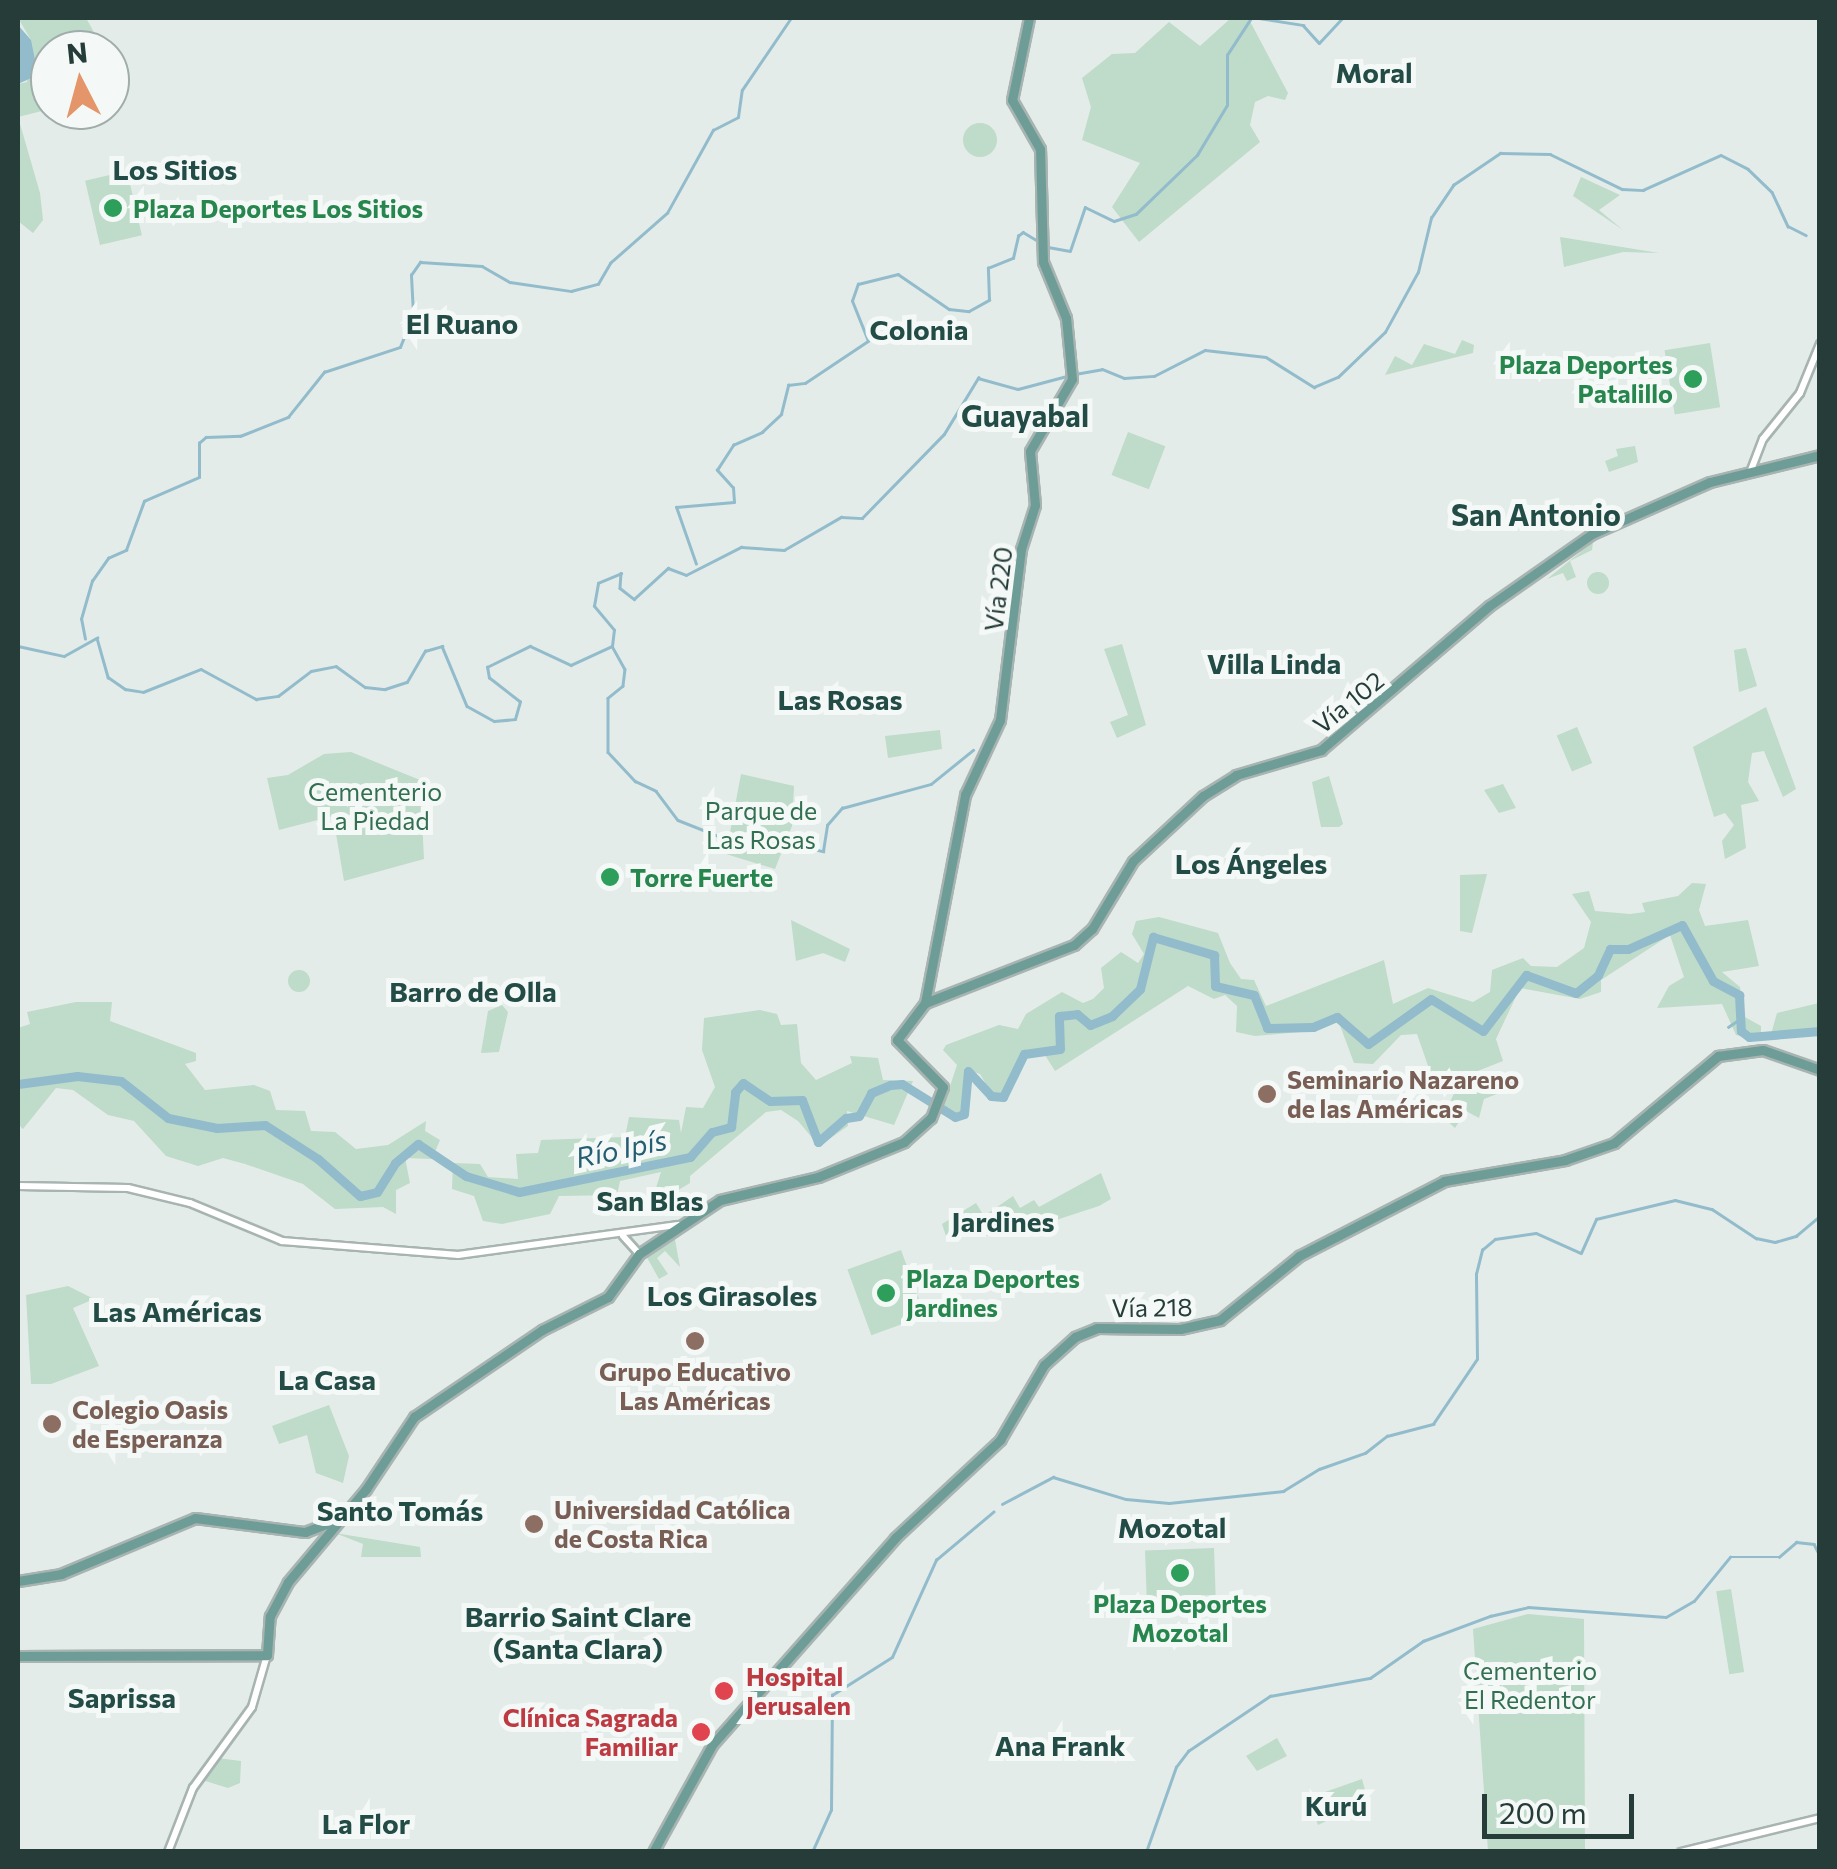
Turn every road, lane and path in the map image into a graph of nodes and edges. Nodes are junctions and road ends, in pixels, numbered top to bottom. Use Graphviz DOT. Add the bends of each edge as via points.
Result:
graph roads {
  1 [pos="1029,18"];
  2 [pos="1820,344"];
  3 [pos="1820,455"];
  4 [pos="1751,470"];
  5 [pos="926,988"];
  6 [pos="939,995"];
  7 [pos="924,1002"];
  8 [pos="1820,1070"];
  9 [pos="18,1186"];
  10 [pos="681,1224"];
  11 [pos="622,1236"];
  12 [pos="639,1254"];
  13 [pos="342,1514"];
  14 [pos="306,1532"];
  15 [pos="311,1552"];
  16 [pos="18,1581"];
  17 [pos="267,1655"];
  18 [pos="18,1656"];
  19 [pos="1820,1818"];
  20 [pos="168,1852"];
  21 [pos="653,1852"];
  22 [pos="1681,1852"];
  1 -- 5 [label="main road, Vía 220" via="1012,100 1040,149 1043,249 1066,318 1072,378 1030,452 1035,504 1021,549 1000,720 965,795"];
  2 -- 4 [label="street" via="1800,393 1764,439"];
  3 -- 4 [label="main road, Vía 102"];
  4 -- 6 [label="main road, Vía 102" via="1653,503 1592,534 1490,606 1321,750 1236,776 1203,796 1133,861 1092,929 1074,945"];
  5 -- 6 [label="main road"];
  5 -- 7 [label="main road, Vía 220"];
  6 -- 7 [label="main road, Vía 102"];
  7 -- 10 [label="main road" via="897,1040 938,1080 941,1104 928,1121 904,1142 818,1176 730,1195"];
  8 -- 21 [label="main road, Vía 218" via="1764,1050 1718,1056 1614,1144 1565,1160 1444,1181 1299,1256 1220,1320 1180,1329 1097,1328 1075,1337 1044,1365 1000,1440 895,1538 712,1745"];
  9 -- 11 [label="street" via="128,1188 190,1203 261,1236 316,1245 465,1255"];
  10 -- 11 [label="street"];
  10 -- 12 [label="main road"];
  11 -- 12 [label="street"];
  12 -- 13 [label="main road" via="608,1298 542,1330 414,1417"];
  13 -- 14 [label="main road"];
  13 -- 15 [label="main road"];
  14 -- 15 [label="main road" via="314,1543"];
  14 -- 16 [label="main road" via="194,1518 61,1574"];
  15 -- 17 [label="main road" via="270,1616"];
  17 -- 18 [label="main road"];
  17 -- 20 [label="street" via="252,1707 193,1788"];
  19 -- 22 [label="street"];
}
